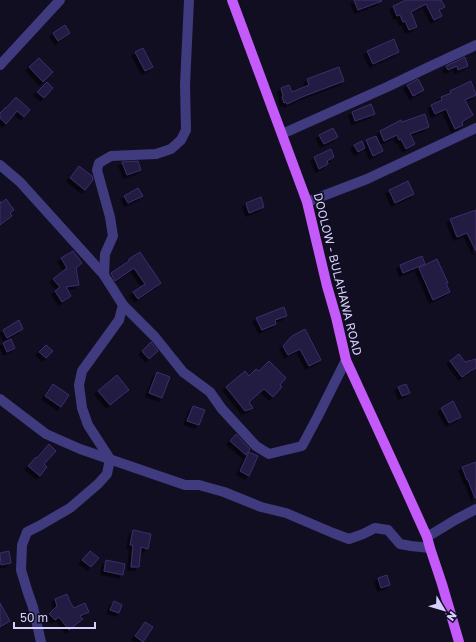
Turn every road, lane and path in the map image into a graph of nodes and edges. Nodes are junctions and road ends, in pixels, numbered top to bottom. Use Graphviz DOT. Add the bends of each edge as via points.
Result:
graph roads {
  1 [pos="60,0"];
  2 [pos="189,0"];
  3 [pos="232,0"];
  4 [pos="476,45"];
  5 [pos="0,65"];
  6 [pos="476,128"];
  7 [pos="282,134"];
  8 [pos="0,166"];
  9 [pos="308,202"];
  10 [pos="104,275"];
  11 [pos="123,304"];
  12 [pos="346,360"];
  13 [pos="0,399"];
  14 [pos="110,459"];
  15 [pos="476,509"];
  16 [pos="428,537"];
  17 [pos="430,548"];
  18 [pos="41,642"];
  19 [pos="458,642"];
  1 -- 5 [label="street"];
  2 -- 10 [label="street" via="185,85 186,130 181,140 171,149 156,154 111,156 99,163 97,170 113,236 105,254"];
  3 -- 7 [label="main road, DOOLOW - BULAHAWA ROAD"];
  4 -- 7 [label="street"];
  6 -- 9 [label="street" via="367,179"];
  7 -- 9 [label="main road, DOOLOW - BULAHAWA ROAD"];
  8 -- 10 [label="street" via="20,182"];
  9 -- 12 [label="main road, DOOLOW - BULAHAWA ROAD"];
  10 -- 11 [label="street"];
  11 -- 12 [label="street" via="155,337 183,372 210,392 256,446 269,454 302,446"];
  11 -- 14 [label="street" via="120,320 82,371 79,385 82,408 88,425"];
  12 -- 16 [label="main road, DOOLOW - BULAHAWA ROAD"];
  13 -- 14 [label="street" via="46,434"];
  14 -- 17 [label="street" via="185,485 199,485 224,492 350,539 375,528 388,530 400,544"];
  14 -- 18 [label="street" via="107,474 98,484 70,508 27,532 22,545 21,570"];
  15 -- 16 [label="street"];
  16 -- 17 [label="main road, DOOLOW - BULAHAWA ROAD"];
  17 -- 19 [label="main road, DOOLOW - BULAHAWA ROAD"];
}
